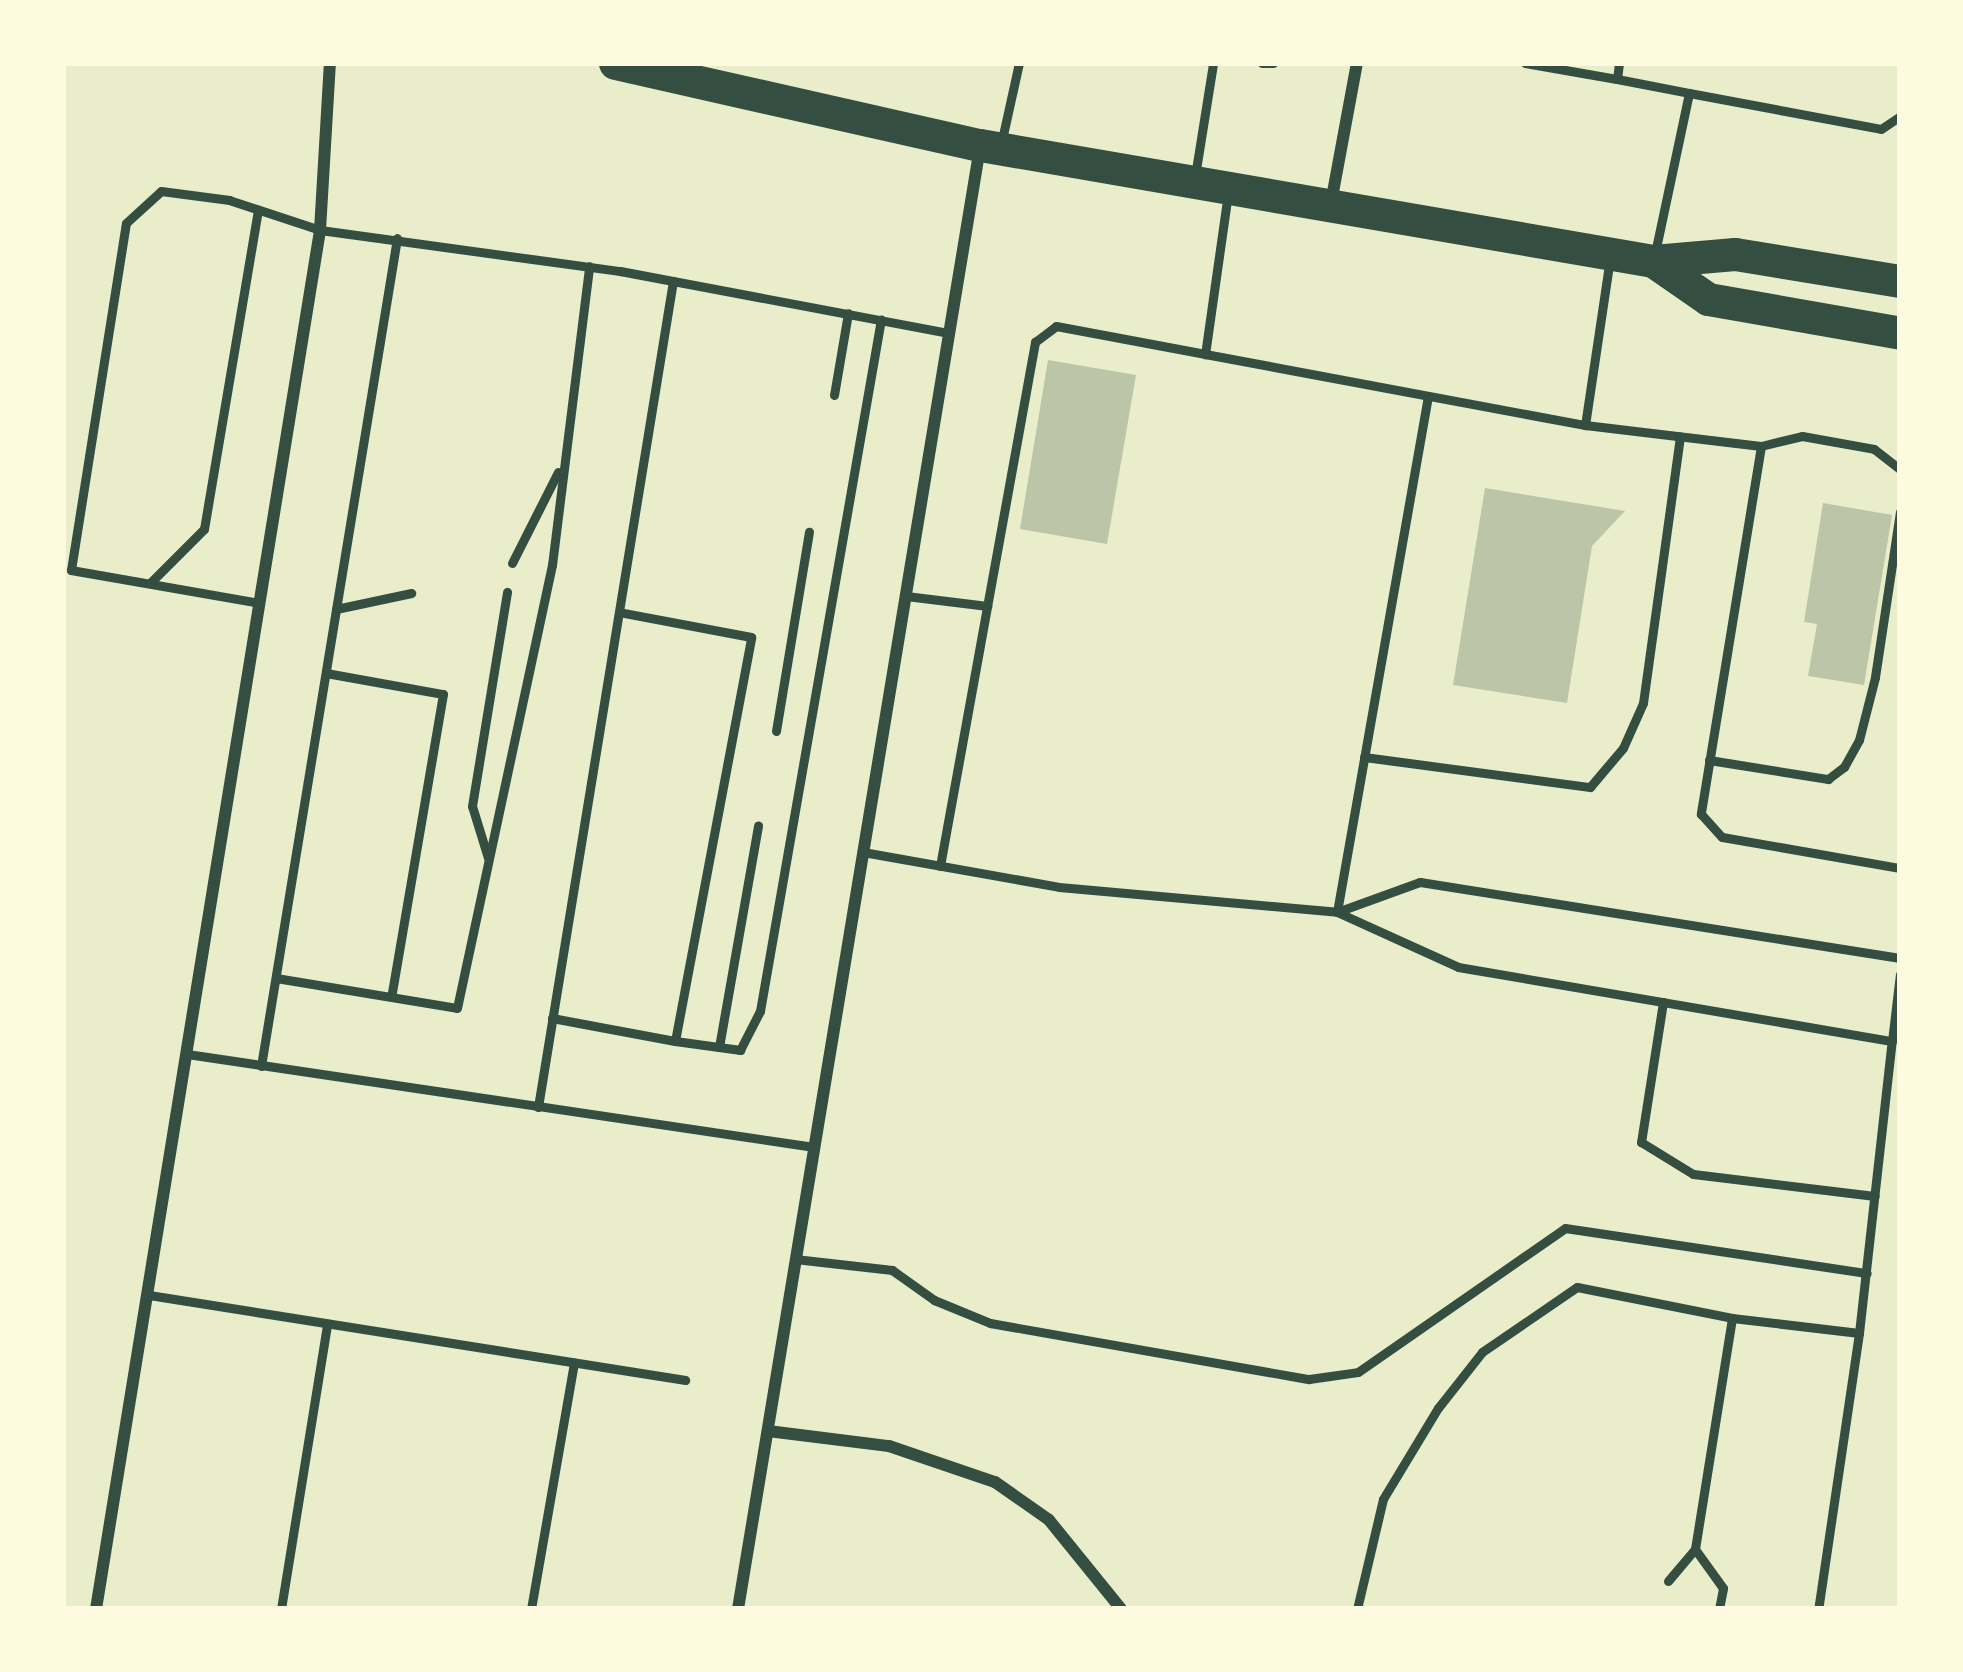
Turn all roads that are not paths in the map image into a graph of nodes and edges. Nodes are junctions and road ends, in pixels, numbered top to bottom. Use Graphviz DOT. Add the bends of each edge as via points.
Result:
graph roads {
  1 [pos="330,63"];
  2 [pos="615,63"];
  3 [pos="1019,63"];
  4 [pos="1213,63"];
  5 [pos="1262,63"];
  6 [pos="1274,63"];
  7 [pos="1357,63"];
  8 [pos="1525,63"];
  9 [pos="1619,63"];
  10 [pos="716,72"];
  11 [pos="1617,79"];
  12 [pos="1689,93"];
  13 [pos="1900,116"];
  14 [pos="990,147"];
  15 [pos="1194,181"];
  16 [pos="1229,187"];
  17 [pos="1331,204"];
  18 [pos="257,214"];
  19 [pos="320,230"];
  20 [pos="397,238"];
  21 [pos="1611,253"];
  22 [pos="1653,261"];
  23 [pos="589,266"];
  24 [pos="673,281"];
  25 [pos="1900,281"];
  26 [pos="848,314"];
  27 [pos="881,320"];
  28 [pos="949,333"];
  29 [pos="1900,333"];
  30 [pos="1204,354"];
  31 [pos="834,395"];
  32 [pos="1428,396"];
  33 [pos="1585,425"];
  34 [pos="1680,437"];
  35 [pos="1761,446"];
  36 [pos="560,468"];
  37 [pos="1900,470"];
  38 [pos="1900,512"];
  39 [pos="809,532"];
  40 [pos="512,563"];
  41 [pos="149,584"];
  42 [pos="508,592"];
  43 [pos="411,593"];
  44 [pos="906,596"];
  45 [pos="260,603"];
  46 [pos="987,606"];
  47 [pos="336,609"];
  48 [pos="619,612"];
  49 [pos="326,673"];
  50 [pos="776,731"];
  51 [pos="1364,758"];
  52 [pos="1709,760"];
  53 [pos="758,825"];
  54 [pos="863,853"];
  55 [pos="489,864"];
  56 [pos="940,866"];
  57 [pos="1900,868"];
  58 [pos="1337,913"];
  59 [pos="1900,958"];
  60 [pos="1900,974"];
  61 [pos="276,978"];
  62 [pos="391,997"];
  63 [pos="1663,1003"];
  64 [pos="552,1018"];
  65 [pos="675,1041"];
  66 [pos="1892,1041"];
  67 [pos="719,1048"];
  68 [pos="188,1054"];
  69 [pos="261,1066"];
  70 [pos="538,1107"];
  71 [pos="814,1148"];
  72 [pos="1875,1196"];
  73 [pos="795,1259"];
  74 [pos="1867,1273"];
  75 [pos="149,1295"];
  76 [pos="1732,1318"];
  77 [pos="327,1324"];
  78 [pos="1859,1333"];
  79 [pos="574,1363"];
  80 [pos="685,1381"];
  81 [pos="768,1431"];
  82 [pos="1695,1549"];
  83 [pos="1668,1581"];
  84 [pos="97,1609"];
  85 [pos="280,1609"];
  86 [pos="531,1609"];
  87 [pos="738,1609"];
  88 [pos="1121,1609"];
  89 [pos="1357,1609"];
  90 [pos="1719,1609"];
  91 [pos="1818,1609"];
  1 -- 19 [label="street"];
  2 -- 10 [label="highway"];
  3 -- 14 [label="lane"];
  4 -- 15 [label="lane"];
  5 -- 6 [label="lane"];
  7 -- 17 [label="street"];
  8 -- 11 [label="lane"];
  9 -- 11 [label="lane"];
  10 -- 14 [label="highway"];
  11 -- 12 [label="lane"];
  12 -- 13 [label="lane" via="1881,129"];
  12 -- 22 [label="lane"];
  14 -- 15 [label="highway"];
  14 -- 28 [label="street"];
  15 -- 16 [label="highway"];
  16 -- 17 [label="highway"];
  16 -- 30 [label="lane"];
  17 -- 21 [label="highway"];
  18 -- 19 [label="lane"];
  18 -- 41 [label="lane" via="204,529"];
  18 -- 41 [label="lane" via="230,200 161,191 126,223 70,570"];
  19 -- 20 [label="lane"];
  19 -- 45 [label="street"];
  20 -- 23 [label="lane"];
  20 -- 47 [label="lane"];
  21 -- 22 [label="highway"];
  21 -- 33 [label="lane"];
  22 -- 25 [label="highway" via="1735,254"];
  22 -- 29 [label="highway" via="1708,299"];
  23 -- 24 [label="lane"];
  23 -- 36 [label="lane"];
  24 -- 26 [label="lane"];
  24 -- 48 [label="lane"];
  26 -- 27 [label="lane"];
  26 -- 31 [label="lane"];
  27 -- 28 [label="lane"];
  27 -- 67 [label="lane" via="760,1010 740,1050"];
  28 -- 44 [label="street"];
  30 -- 32 [label="lane"];
  30 -- 46 [label="lane" via="1056,326 1035,342"];
  32 -- 33 [label="lane"];
  32 -- 51 [label="lane"];
  33 -- 34 [label="lane"];
  34 -- 35 [label="lane"];
  34 -- 51 [label="lane" via="1643,703 1623,748 1590,787"];
  35 -- 37 [label="lane" via="1802,436 1874,449"];
  35 -- 52 [label="lane"];
  36 -- 40 [label="lane"];
  36 -- 55 [label="lane" via="552,565"];
  38 -- 52 [label="lane" via="1875,677 1844,767 1828,779"];
  39 -- 50 [label="lane"];
  41 -- 45 [label="lane"];
  42 -- 55 [label="lane" via="472,806"];
  43 -- 47 [label="lane"];
  44 -- 46 [label="lane"];
  44 -- 54 [label="street"];
  45 -- 68 [label="street"];
  46 -- 56 [label="lane"];
  47 -- 49 [label="lane"];
  48 -- 64 [label="lane"];
  48 -- 65 [label="lane" via="751,637"];
  49 -- 61 [label="lane"];
  49 -- 62 [label="lane" via="443,694"];
  51 -- 58 [label="lane"];
  52 -- 57 [label="lane" via="1701,814 1722,837"];
  53 -- 67 [label="lane"];
  54 -- 56 [label="lane"];
  54 -- 71 [label="street"];
  55 -- 62 [label="lane" via="458,1008"];
  56 -- 58 [label="lane" via="1059,887"];
  58 -- 59 [label="lane" via="1420,882"];
  58 -- 63 [label="lane" via="1458,968"];
  60 -- 66 [label="lane"];
  61 -- 62 [label="lane"];
  61 -- 69 [label="lane"];
  63 -- 66 [label="lane"];
  63 -- 72 [label="lane" via="1641,1142 1693,1174"];
  64 -- 65 [label="lane"];
  64 -- 70 [label="lane"];
  65 -- 67 [label="lane"];
  66 -- 72 [label="lane"];
  68 -- 69 [label="lane"];
  68 -- 75 [label="street"];
  69 -- 70 [label="lane"];
  70 -- 71 [label="lane"];
  71 -- 73 [label="street"];
  72 -- 74 [label="lane"];
  73 -- 74 [label="lane" via="892,1270 934,1300 990,1323 1309,1379 1358,1372 1565,1228"];
  73 -- 81 [label="street"];
  74 -- 78 [label="lane"];
  75 -- 77 [label="lane"];
  75 -- 84 [label="street"];
  76 -- 78 [label="lane"];
  76 -- 82 [label="lane"];
  76 -- 89 [label="lane" via="1577,1287 1482,1352 1383,1499"];
  77 -- 79 [label="lane"];
  77 -- 85 [label="lane"];
  78 -- 91 [label="lane"];
  79 -- 80 [label="lane"];
  79 -- 86 [label="lane"];
  81 -- 87 [label="street"];
  81 -- 88 [label="street" via="889,1446 995,1482 1049,1520"];
  82 -- 83 [label="lane"];
  82 -- 90 [label="lane" via="1723,1588"];
}
